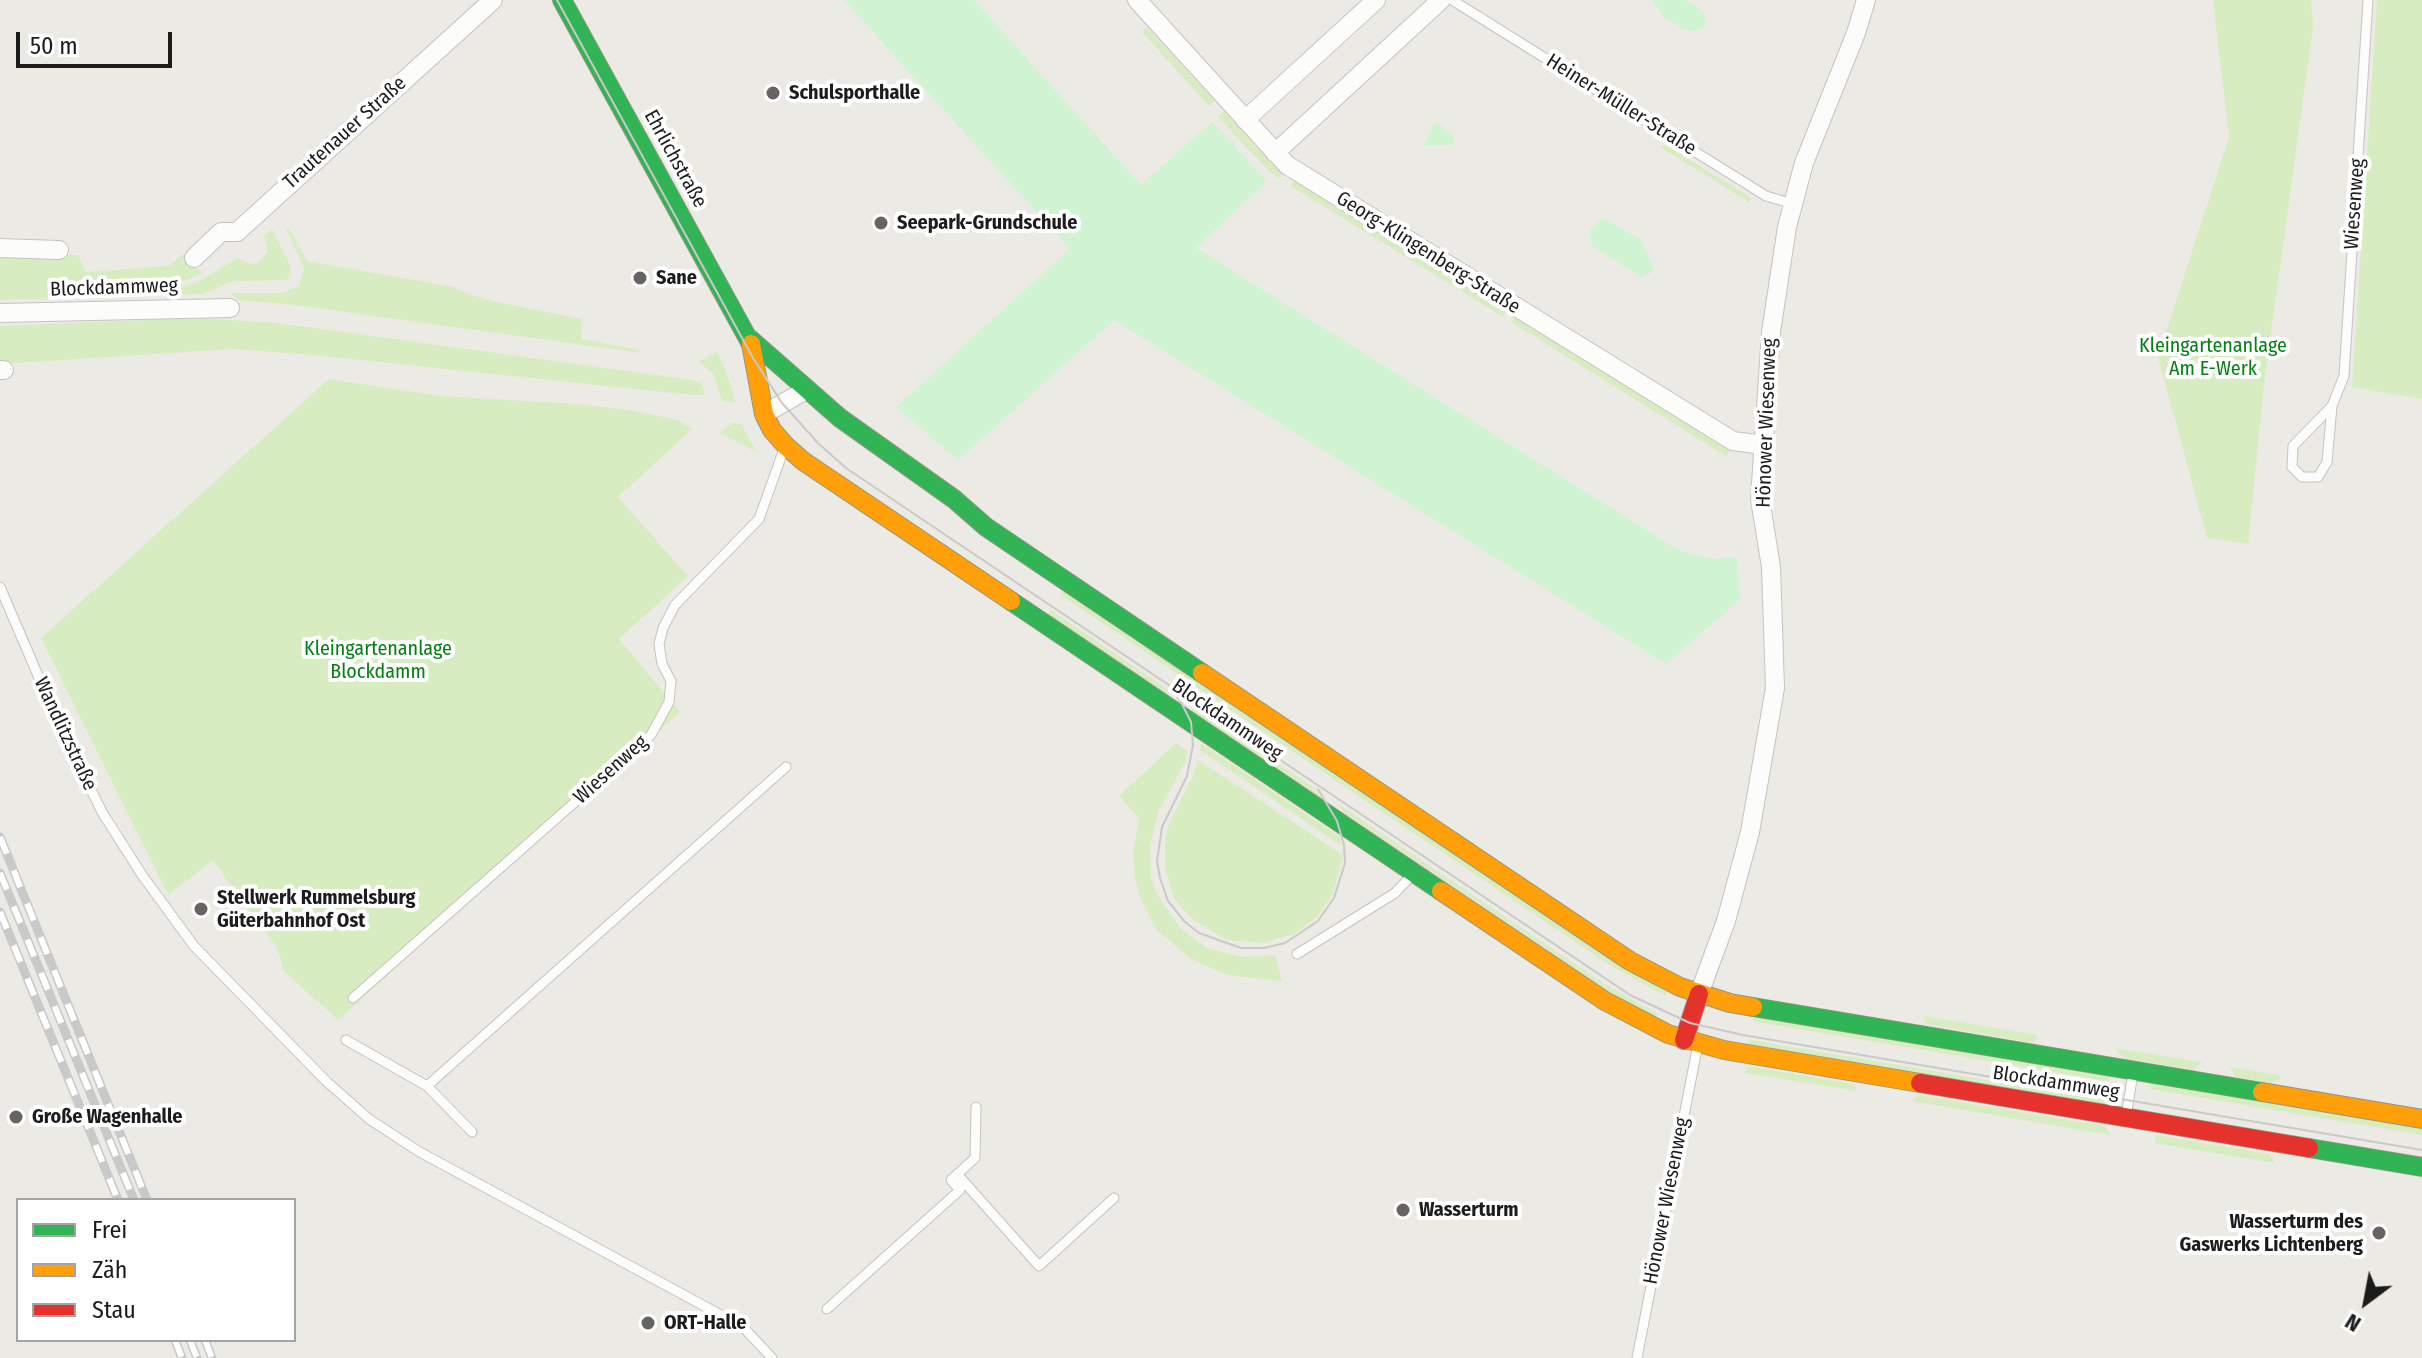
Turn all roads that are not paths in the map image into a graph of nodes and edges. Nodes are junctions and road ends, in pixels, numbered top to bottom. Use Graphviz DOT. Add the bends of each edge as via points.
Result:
graph roads {
  1 [pos="493,0"];
  2 [pos="562,0"];
  3 [pos="1137,0"];
  4 [pos="1376,0"];
  5 [pos="1441,0"];
  6 [pos="1452,0"];
  7 [pos="1866,0"];
  8 [pos="2368,0"];
  9 [pos="1245,120"];
  10 [pos="1275,153"];
  11 [pos="1793,204"];
  12 [pos="0,248"];
  13 [pos="59,250"];
  14 [pos="194,258"];
  15 [pos="230,308"];
  16 [pos="0,313"];
  17 [pos="750,339"];
  18 [pos="806,390"];
  19 [pos="2332,406"];
  20 [pos="764,414"];
  21 [pos="1763,445"];
  22 [pos="786,446"];
  23 [pos="0,587"];
  24 [pos="786,767"];
  25 [pos="1414,873"];
  26 [pos="1297,954"];
  27 [pos="1699,994"];
  28 [pos="353,998"];
  29 [pos="346,1040"];
  30 [pos="1691,1042"];
  31 [pos="2133,1070"];
  32 [pos="427,1086"];
  33 [pos="976,1107"];
  34 [pos="2126,1117"];
  35 [pos="2422,1119"];
  36 [pos="472,1132"];
  37 [pos="2422,1167"];
  38 [pos="957,1174"];
  39 [pos="1114,1198"];
  40 [pos="827,1309"];
  41 [pos="772,1358"];
  42 [pos="1637,1358"];
  1 -- 14 [label="street, Trautenauer Straße" via="237,232 221,232"];
  2 -- 17 [label="street, Ehrlichstraße"];
  3 -- 9 [label="street, Georg-Klingenberg-Straße"];
  4 -- 9 [label="street"];
  5 -- 10 [label="street"];
  6 -- 11 [label="lane, Heiner-Müller-Straße" via="1766,196"];
  7 -- 11 [label="street, Hönower Wiesenweg"];
  8 -- 19 [label="lane, Wiesenweg" via="2344,376"];
  9 -- 10 [label="street, Georg-Klingenberg-Straße"];
  10 -- 21 [label="street, Georg-Klingenberg-Straße" via="1724,436"];
  11 -- 21 [label="street, Hönower Wiesenweg" via="1771,332"];
  12 -- 13 [label="street"];
  15 -- 16 [label="street, Blockdammweg"];
  17 -- 18 [label="street, Blockdammweg"];
  17 -- 20 [label="street, Blockdammweg"];
  18 -- 20 [label="street"];
  18 -- 27 [label="street, Blockdammweg" via="986,527 1630,961"];
  19 -- 19 [label="lane, Wiesenweg" via="2293,446 2292,467 2302,477 2318,477 2327,462"];
  20 -- 22 [label="street, Blockdammweg"];
  21 -- 27 [label="street, Hönower Wiesenweg" via="1760,499 1771,567 1775,688 1750,832"];
  22 -- 25 [label="street, Blockdammweg"];
  22 -- 28 [label="lane, Wiesenweg" via="759,519 675,605 663,628 659,644 671,681 669,702 651,735"];
  23 -- 41 [label="lane, Wandlitzstraße" via="102,812 142,875 194,946 326,1081 369,1119 418,1151 743,1327"];
  24 -- 32 [label="lane"];
  25 -- 26 [label="lane" via="1395,893"];
  25 -- 30 [label="street, Blockdammweg" via="1605,1001"];
  27 -- 30 [label="street"];
  27 -- 31 [label="street, Blockdammweg"];
  29 -- 32 [label="lane"];
  30 -- 34 [label="street, Blockdammweg"];
  30 -- 42 [label="lane, Hönower Wiesenweg"];
  31 -- 34 [label="lane"];
  31 -- 35 [label="street, Blockdammweg"];
  32 -- 36 [label="lane"];
  33 -- 38 [label="lane" via="975,1158"];
  34 -- 37 [label="street, Blockdammweg"];
  38 -- 39 [label="lane" via="1039,1266"];
  38 -- 40 [label="lane" via="951,1180 960,1190"];
}
